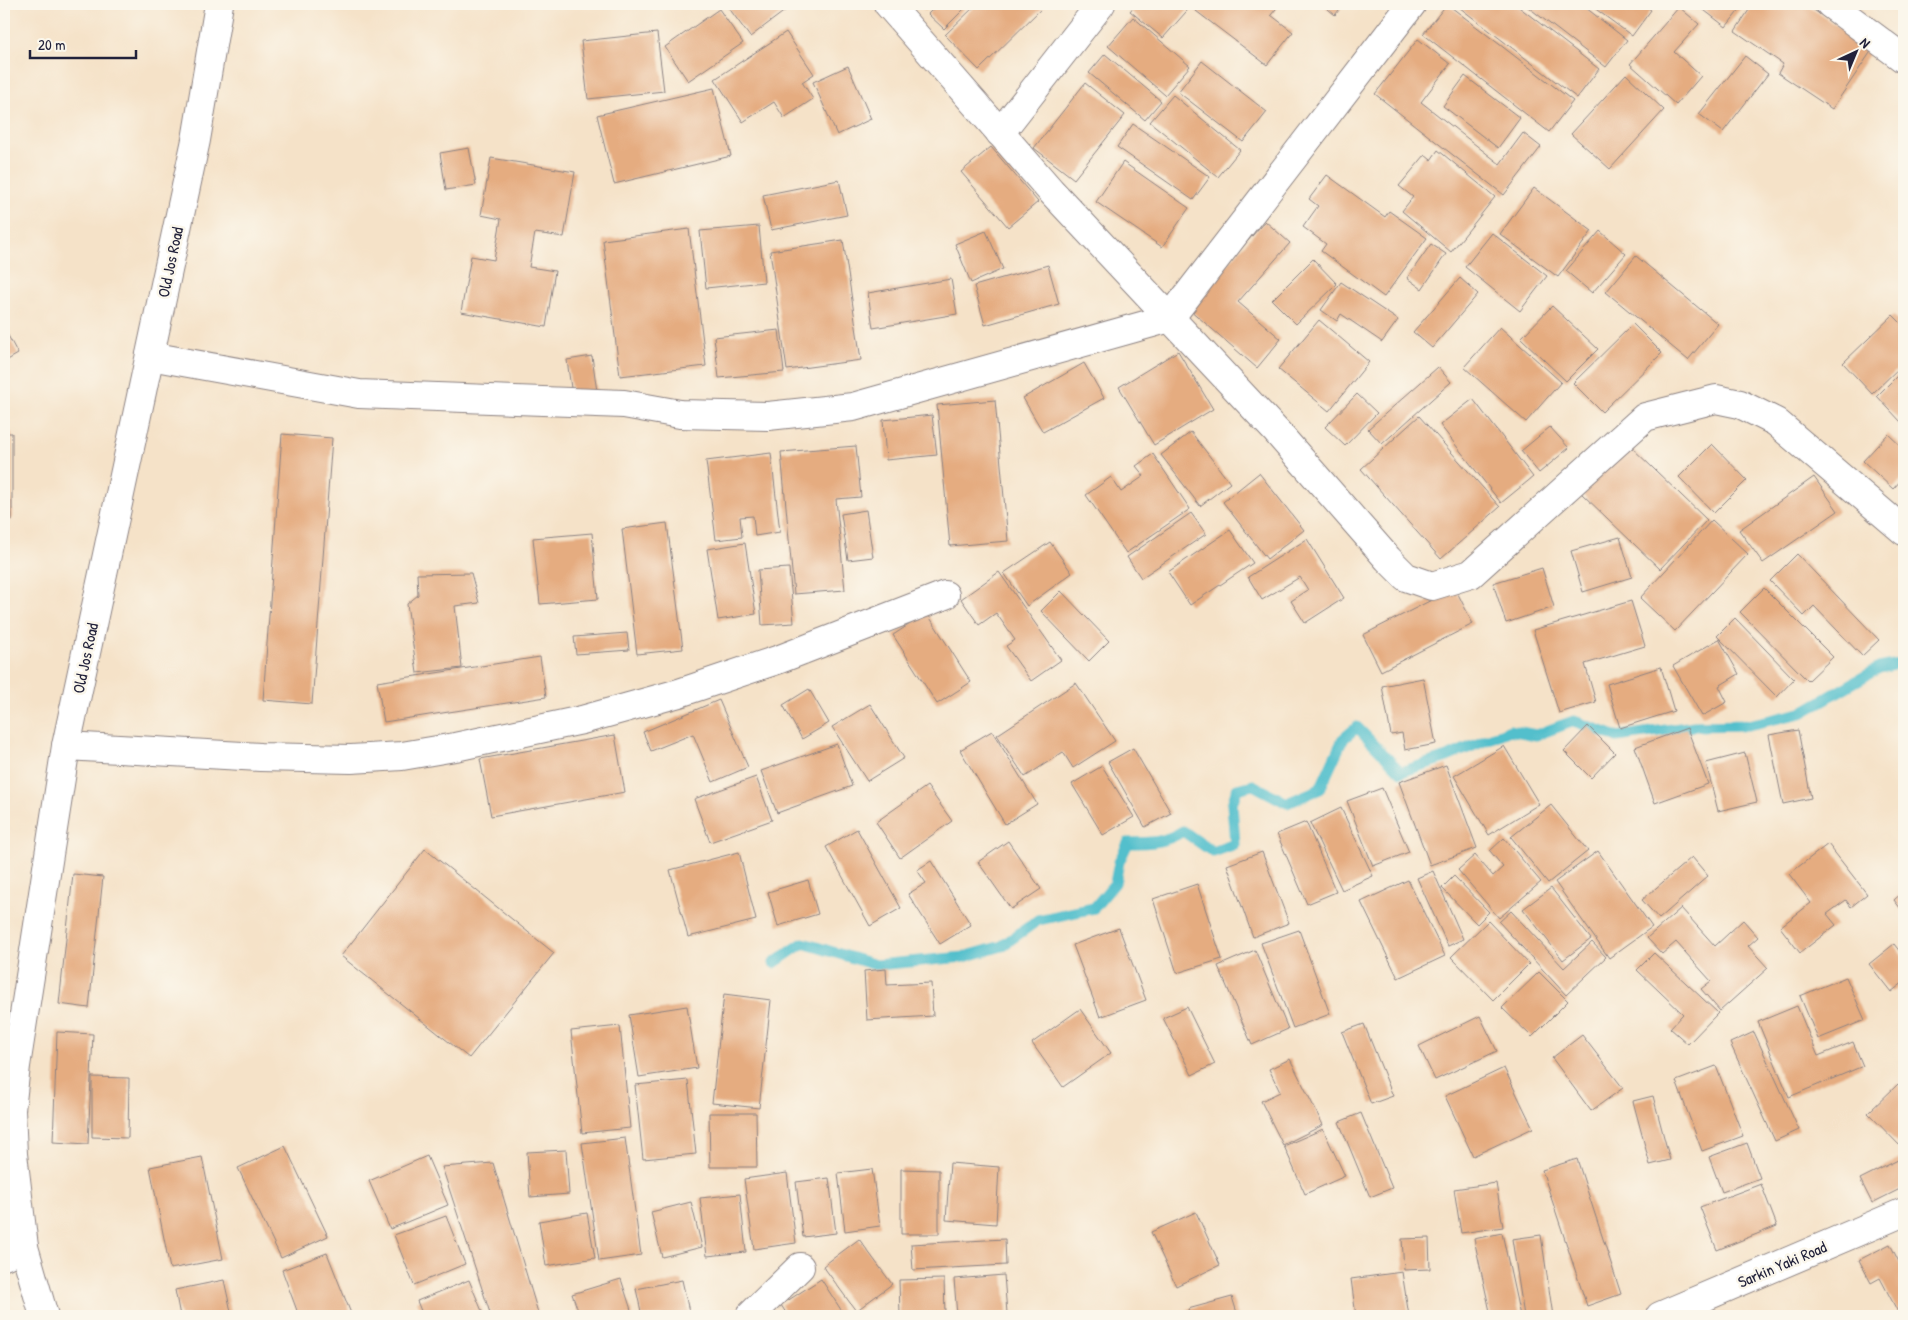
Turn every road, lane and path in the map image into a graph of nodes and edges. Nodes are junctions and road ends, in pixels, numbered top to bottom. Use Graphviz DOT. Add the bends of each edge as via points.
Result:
graph roads {
  1 [pos="219,4"];
  2 [pos="888,4"];
  3 [pos="1101,4"];
  4 [pos="1412,4"];
  5 [pos="1830,4"];
  6 [pos="1904,60"];
  7 [pos="1000,133"];
  8 [pos="1170,318"];
  9 [pos="150,356"];
  10 [pos="1904,531"];
  11 [pos="945,595"];
  12 [pos="66,746"];
  13 [pos="1904,1212"];
  14 [pos="14,1252"];
  15 [pos="800,1267"];
  16 [pos="44,1316"];
  17 [pos="750,1316"];
  18 [pos="1660,1316"];
  1 -- 9 [label="street, Old Jos Road" via="196,140"];
  2 -- 7 [label="street"];
  3 -- 7 [label="street"];
  4 -- 8 [label="street"];
  5 -- 6 [label="street"];
  7 -- 8 [label="street"];
  8 -- 9 [label="street" via="854,407 768,416 680,414 624,404 359,394"];
  8 -- 10 [label="street" via="1276,431 1388,559 1406,577 1432,586 1471,574 1645,417 1716,399 1740,404 1776,422"];
  9 -- 12 [label="street, Old Jos Road"];
  11 -- 12 [label="street" via="780,659 679,693 582,720 456,747 402,756 351,759"];
  12 -- 14 [label="street, Old Jos Road" via="11,1110"];
  13 -- 18 [label="street, Sarkin Yaki Road"];
  14 -- 16 [label="street, Old Jos Road"];
  15 -- 17 [label="street"];
}
